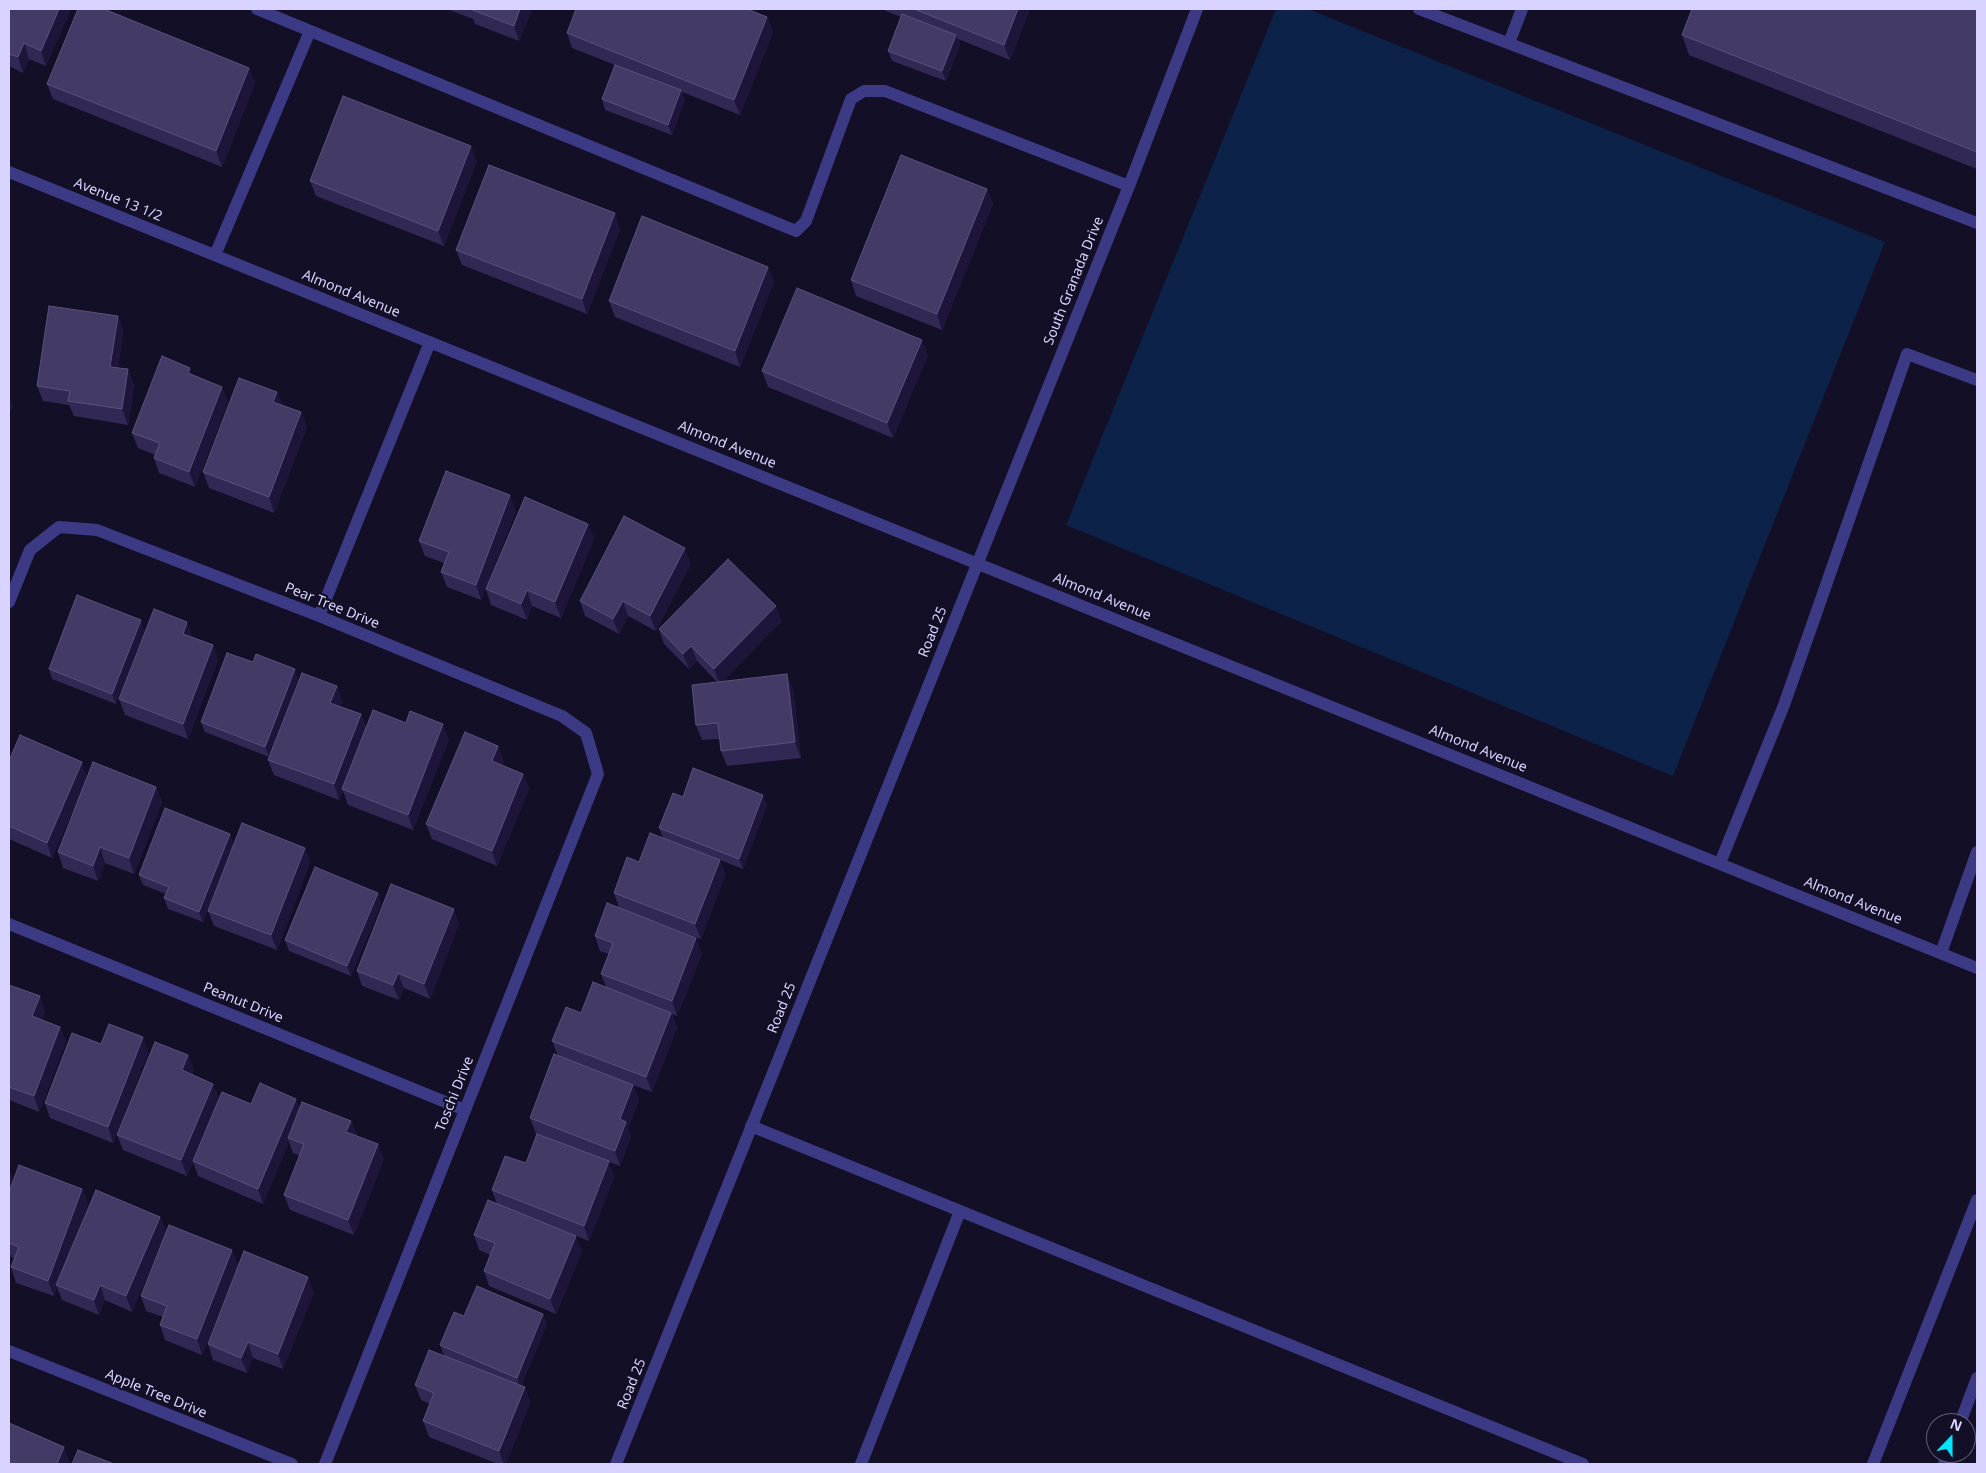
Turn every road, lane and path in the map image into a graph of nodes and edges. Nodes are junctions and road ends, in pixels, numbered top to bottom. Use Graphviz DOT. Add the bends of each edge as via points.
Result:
graph roads {
  1 [pos="257,9"];
  2 [pos="1197,9"];
  3 [pos="1419,9"];
  4 [pos="1522,9"];
  5 [pos="310,31"];
  6 [pos="1509,43"];
  7 [pos="9,172"];
  8 [pos="1129,186"];
  9 [pos="1977,223"];
  10 [pos="215,255"];
  11 [pos="430,342"];
  12 [pos="1977,380"];
  13 [pos="977,563"];
  14 [pos="9,602"];
  15 [pos="319,616"];
  16 [pos="586,733"];
  17 [pos="1977,852"];
  18 [pos="1720,863"];
  19 [pos="9,924"];
  20 [pos="1941,954"];
  21 [pos="1977,968"];
  22 [pos="465,1110"];
  23 [pos="751,1126"];
  24 [pos="1977,1200"];
  25 [pos="960,1211"];
  26 [pos="9,1351"];
  27 [pos="1977,1378"];
  28 [pos="1964,1413"];
  29 [pos="292,1464"];
  30 [pos="325,1464"];
  31 [pos="616,1464"];
  32 [pos="861,1464"];
  33 [pos="1583,1464"];
  34 [pos="1873,1464"];
  1 -- 5 [label="street"];
  2 -- 8 [label="street, South Granada Drive"];
  3 -- 6 [label="street"];
  4 -- 6 [label="street"];
  5 -- 8 [label="street" via="796,231 806,221 851,99 864,90 884,91"];
  5 -- 10 [label="street"];
  6 -- 9 [label="street"];
  7 -- 10 [label="street, Avenue 13 1/2"];
  8 -- 13 [label="street, South Granada Drive"];
  10 -- 11 [label="street, Almond Avenue"];
  11 -- 13 [label="street, Almond Avenue"];
  11 -- 15 [label="street"];
  12 -- 18 [label="street" via="1906,354 1784,705"];
  13 -- 18 [label="street, Almond Avenue"];
  13 -- 23 [label="street, Road 25"];
  14 -- 15 [label="street, Pear Tree Drive" via="30,550 59,527 97,530"];
  15 -- 16 [label="street, Pear Tree Drive" via="562,716"];
  16 -- 22 [label="street, Toschi Drive" via="598,774"];
  17 -- 20 [label="street"];
  18 -- 20 [label="street, Almond Avenue"];
  19 -- 22 [label="street, Peanut Drive"];
  20 -- 21 [label="street, Almond Avenue"];
  22 -- 30 [label="street, Toschi Drive"];
  23 -- 25 [label="street"];
  23 -- 31 [label="street, Road 25"];
  24 -- 34 [label="street"];
  25 -- 32 [label="street"];
  25 -- 33 [label="street"];
  26 -- 29 [label="street, Apple Tree Drive"];
  27 -- 28 [label="street"];
}
